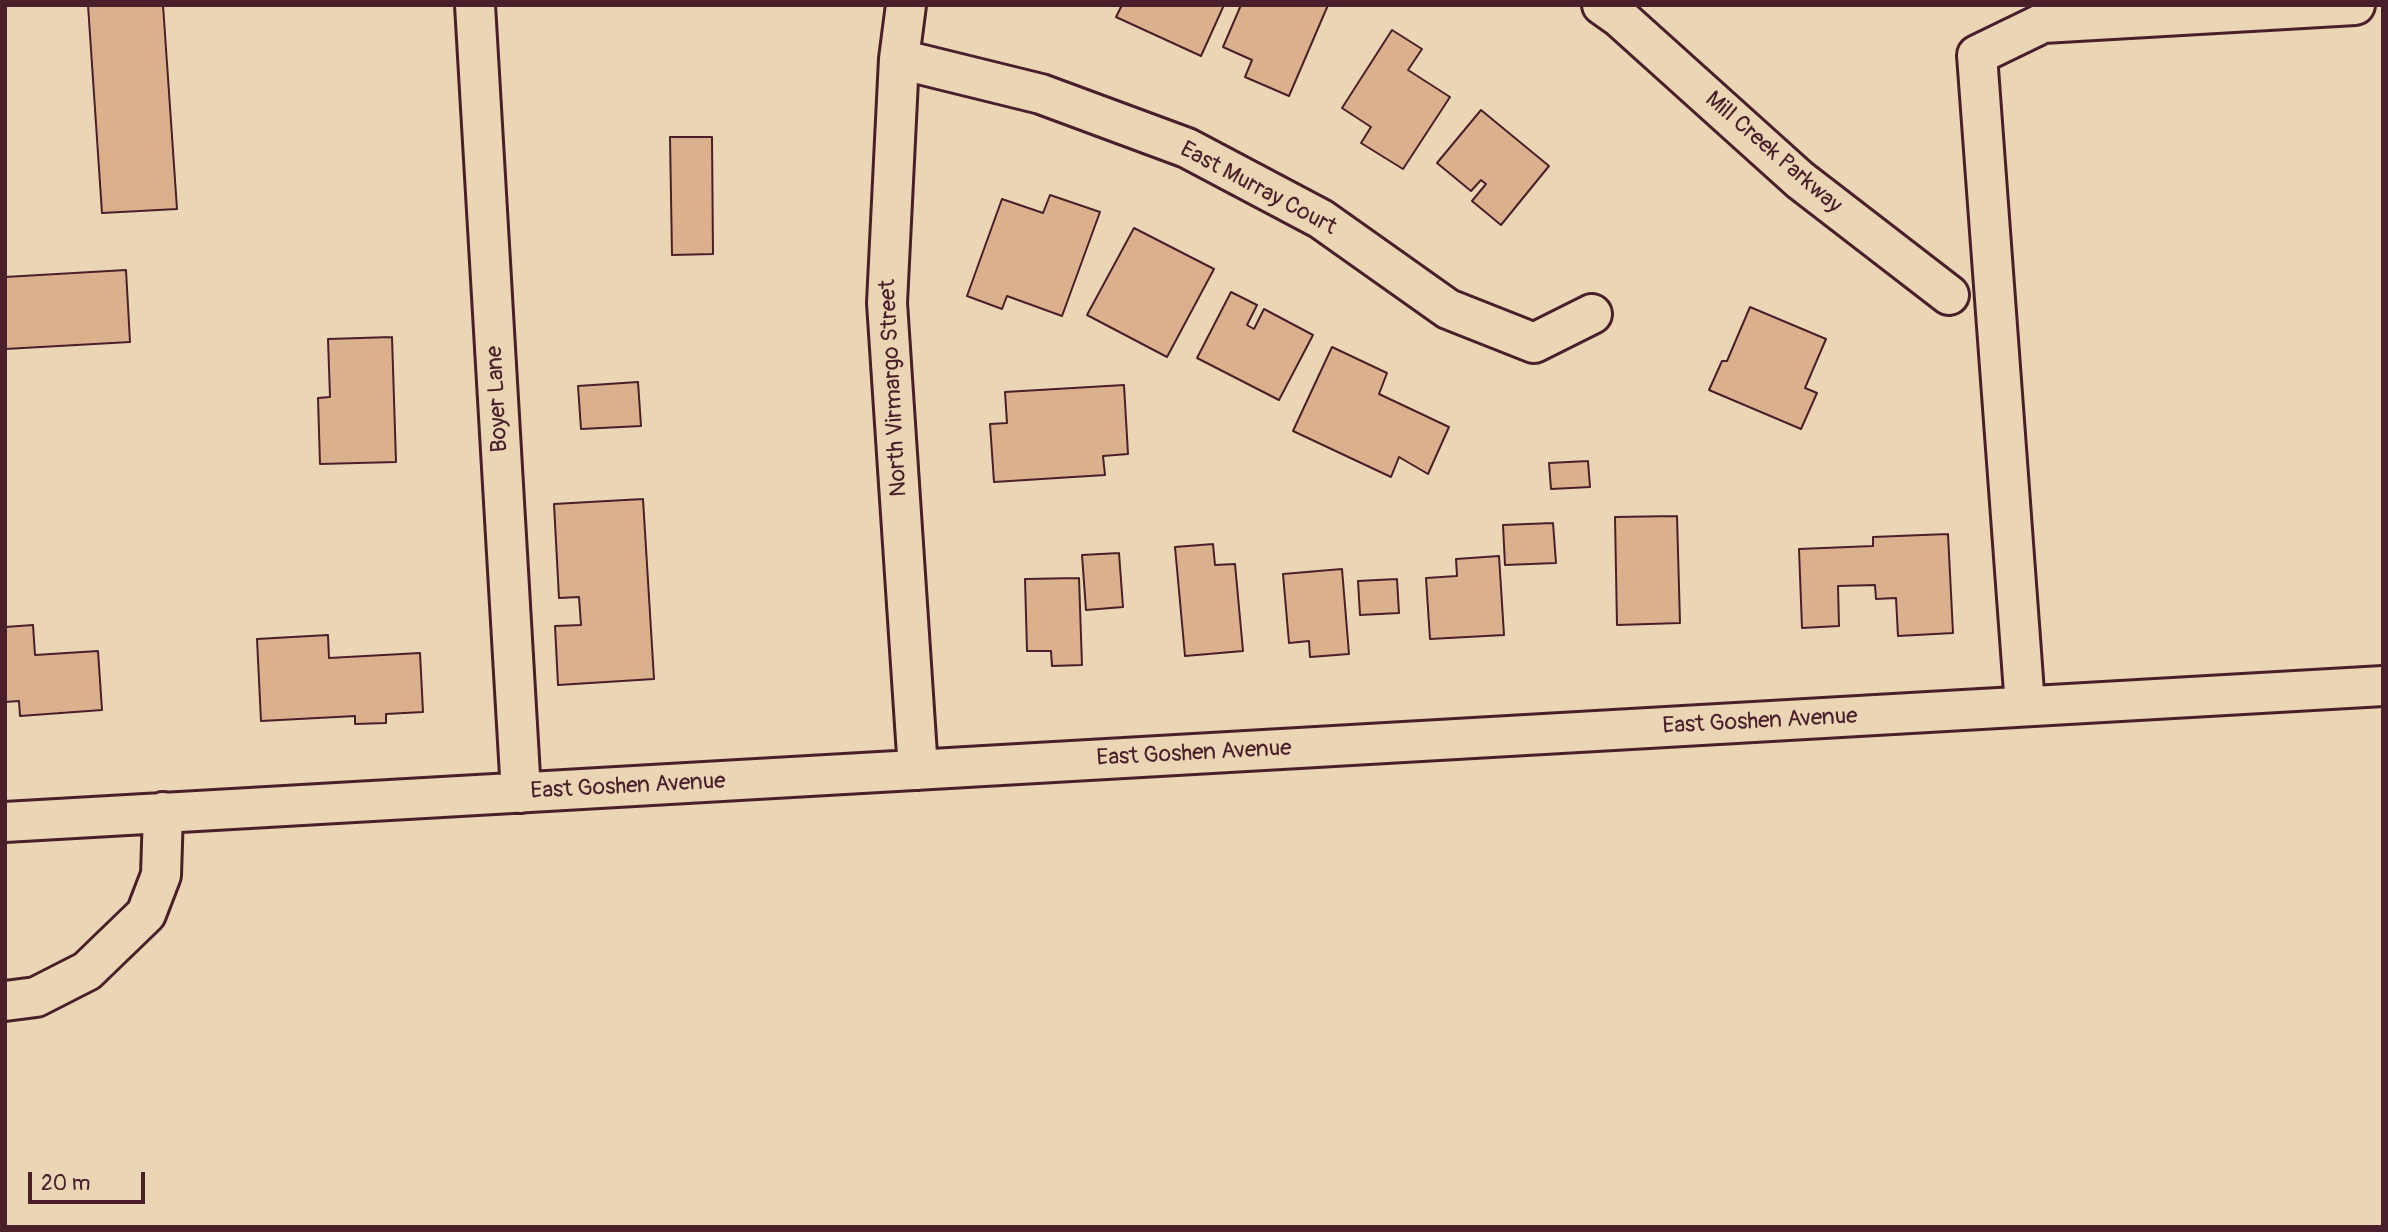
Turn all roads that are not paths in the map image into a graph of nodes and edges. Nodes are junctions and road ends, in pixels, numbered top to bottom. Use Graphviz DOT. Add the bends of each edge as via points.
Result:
graph roads {
  1 [pos="475,5"];
  2 [pos="906,5"];
  3 [pos="1602,5"];
  4 [pos="2355,5"];
  5 [pos="899,59"];
  6 [pos="1949,295"];
  7 [pos="1592,314"];
  8 [pos="2383,686"];
  9 [pos="2025,706"];
  10 [pos="918,770"];
  11 [pos="521,793"];
  12 [pos="163,812"];
  13 [pos="5,822"];
  14 [pos="5,1001"];
  1 -- 11 [label="street, Boyer Lane"];
  2 -- 5 [label="street, North Virmargo Street"];
  3 -- 6 [label="street, Mill Creek Parkway" via="1800,180"];
  4 -- 9 [label="street" via="2043,23 1978,55"];
  5 -- 7 [label="street, East Murray Court" via="1041,94 1187,148 1321,219 1448,309 1535,343"];
  5 -- 10 [label="street, North Virmargo Street" via="887,303"];
  8 -- 9 [label="street, East Goshen Avenue"];
  9 -- 10 [label="street, East Goshen Avenue"];
  10 -- 11 [label="street, East Goshen Avenue"];
  11 -- 12 [label="street, East Goshen Avenue"];
  12 -- 13 [label="street, East Goshen Avenue"];
  12 -- 14 [label="street" via="161,875 146,914 87,971 36,997"];
}
